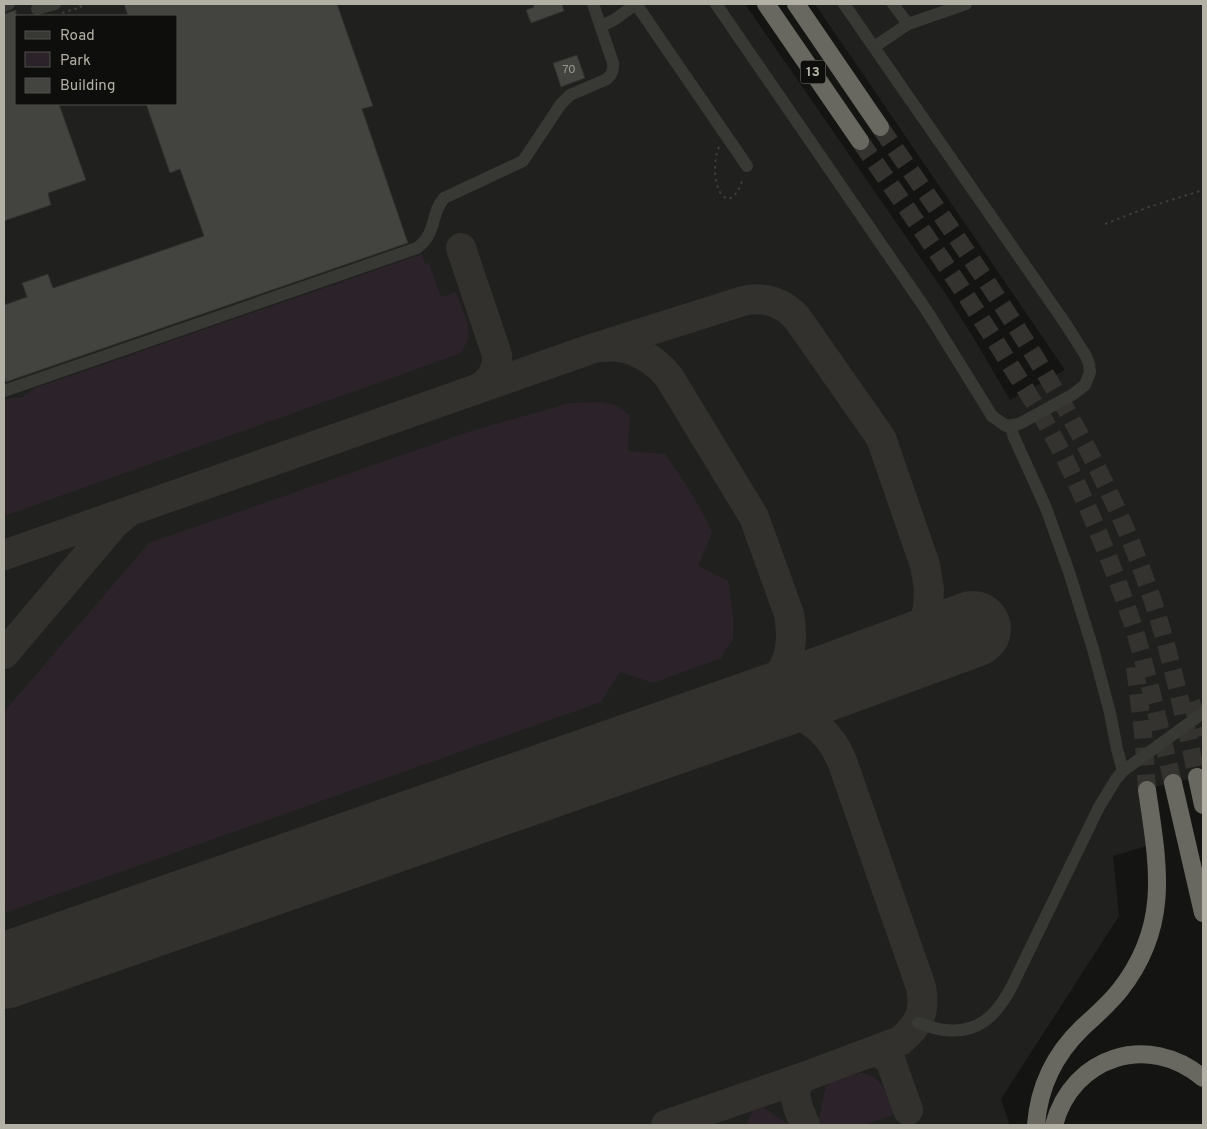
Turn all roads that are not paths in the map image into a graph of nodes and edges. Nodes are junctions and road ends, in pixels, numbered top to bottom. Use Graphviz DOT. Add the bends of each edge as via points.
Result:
graph roads {
  1 [pos="10,4"];
  2 [pos="55,4"];
  3 [pos="593,4"];
  4 [pos="716,4"];
  5 [pos="766,4"];
  6 [pos="796,4"];
  7 [pos="844,4"];
  8 [pos="893,4"];
  9 [pos="966,4"];
  10 [pos="4,6"];
  11 [pos="37,10"];
  12 [pos="908,24"];
  13 [pos="601,26"];
  14 [pos="874,47"];
  15 [pos="880,127"];
  16 [pos="860,141"];
  17 [pos="747,166"];
  18 [pos="4,391"];
  19 [pos="1010,426"];
  20 [pos="1203,713"];
  21 [pos="1123,771"];
  22 [pos="1197,777"];
  23 [pos="1173,783"];
  24 [pos="1147,790"];
  25 [pos="1203,805"];
  26 [pos="1203,913"];
  27 [pos="918,1023"];
  28 [pos="1203,1078"];
  29 [pos="1036,1125"];
  30 [pos="1054,1125"];
  1 -- 10 [label="lane"];
  2 -- 11 [label="lane"];
  3 -- 13 [label="lane"];
  4 -- 19 [label="lane" via="927,311 992,416"];
  5 -- 16 [label="highway, 13"];
  6 -- 15 [label="highway, 13"];
  7 -- 14 [label="lane"];
  8 -- 12 [label="lane"];
  9 -- 12 [label="lane"];
  12 -- 14 [label="lane"];
  13 -- 17 [label="lane" via="636,4"];
  13 -- 18 [label="lane" via="614,62 610,76 566,99 523,161 444,198 433,228 417,248"];
  14 -- 19 [label="lane" via="1065,323 1089,364 1088,379 1080,390 1020,424"];
  19 -- 21 [label="lane" via="1046,508 1069,572 1093,650"];
  20 -- 21 [label="lane"];
  21 -- 27 [label="lane" via="1100,807 998,1010 988,1020 964,1030 945,1030"];
  22 -- 25 [label="highway"];
  23 -- 26 [label="highway"];
  24 -- 29 [label="highway" via="1158,880 1156,907 1148,939 1119,991 1074,1035 1058,1056 1042,1091"];
  28 -- 30 [label="highway" via="1184,1064 1162,1056 1133,1055 1111,1060 1092,1069 1075,1084"];
}
